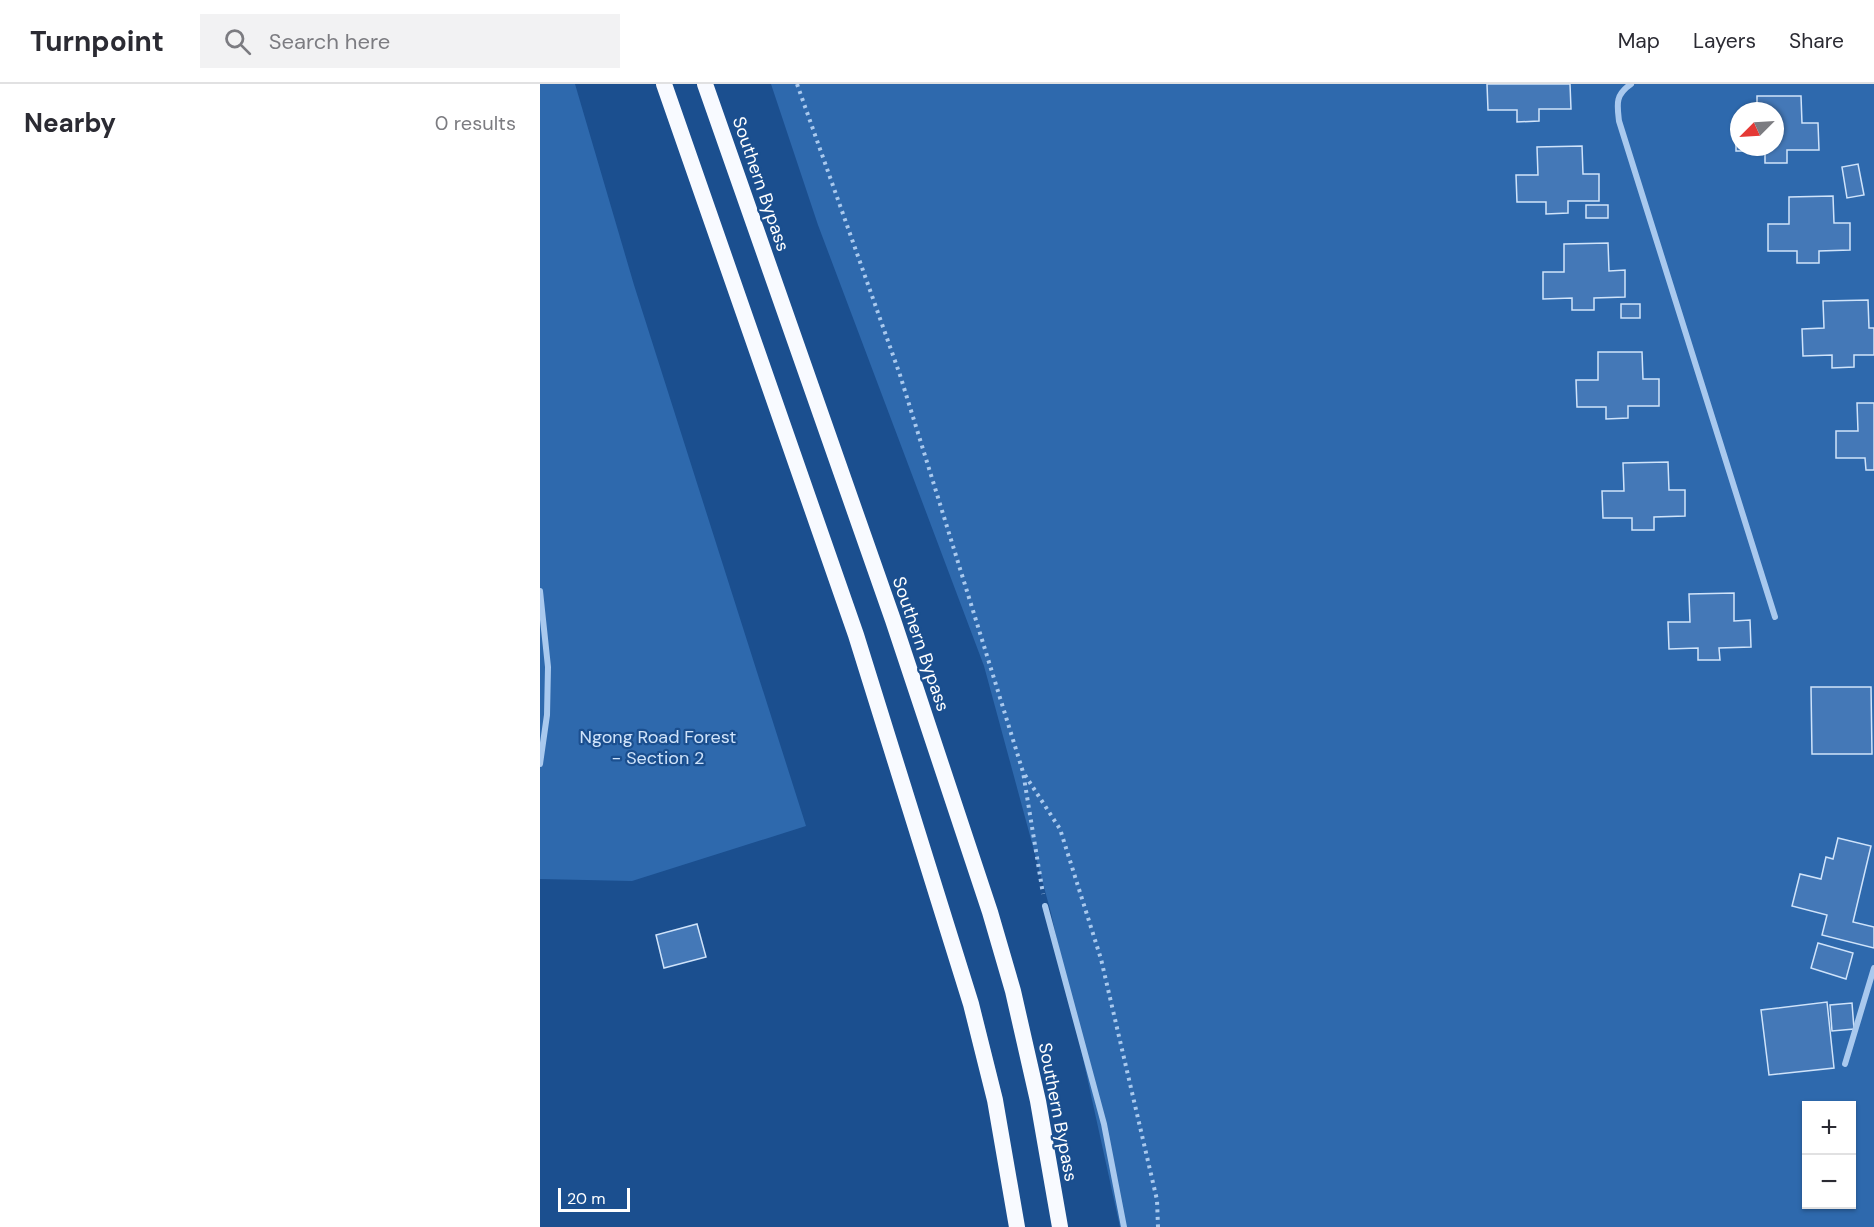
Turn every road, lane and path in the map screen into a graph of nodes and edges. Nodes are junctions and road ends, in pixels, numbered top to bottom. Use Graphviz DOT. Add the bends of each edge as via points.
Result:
graph roads {
  1 [pos="664,84"];
  2 [pos="705,84"];
  3 [pos="797,84"];
  4 [pos="1631,84"];
  5 [pos="540,591"];
  6 [pos="1775,617"];
  7 [pos="540,764"];
  8 [pos="1023,772"];
  9 [pos="1045,906"];
  10 [pos="1874,968"];
  11 [pos="1845,1064"];
  12 [pos="1017,1227"];
  13 [pos="1060,1227"];
  14 [pos="1124,1227"];
  15 [pos="1158,1227"];
  1 -- 12 [label="highway" via="856,635 964,981 995,1100"];
  2 -- 13 [label="highway, Southern Bypass" via="893,620 990,912 1013,991"];
  3 -- 8 [label="path" via="900,375"];
  4 -- 6 [label="street" via="1622,91 1617,103 1619,121"];
  5 -- 7 [label="street" via="548,693"];
  8 -- 9 [label="path"];
  8 -- 15 [label="path" via="1060,829 1101,959 1157,1200"];
  9 -- 14 [label="street" via="1104,1124"];
  10 -- 11 [label="street"];
}
